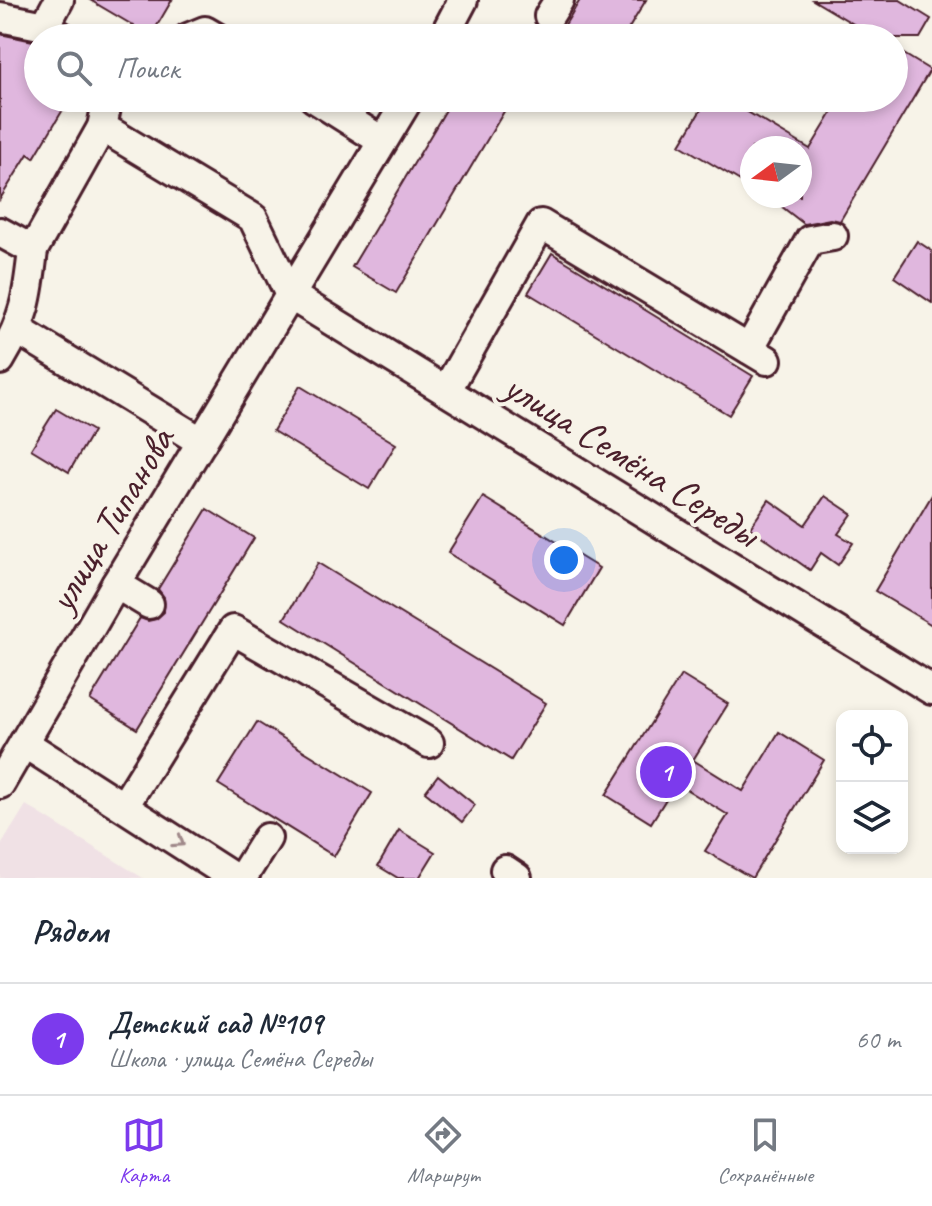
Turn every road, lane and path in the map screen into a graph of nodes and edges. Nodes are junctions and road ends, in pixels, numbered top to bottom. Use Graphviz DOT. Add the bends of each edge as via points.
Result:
graph roads {
  1 [pos="59,0"];
  2 [pos="463,0"];
  3 [pos="0,17"];
  4 [pos="26,24"];
  5 [pos="56,24"];
  6 [pos="450,24"];
  7 [pos="105,112"];
  8 [pos="336,112"];
  9 [pos="400,112"];
  10 [pos="102,127"];
  11 [pos="382,141"];
  12 [pos="0,232"];
  13 [pos="833,236"];
  14 [pos="33,250"];
  15 [pos="290,295"];
  16 [pos="18,330"];
  17 [pos="0,360"];
  18 [pos="446,391"];
  19 [pos="202,442"];
  20 [pos="116,584"];
  21 [pos="149,604"];
  22 [pos="931,687"];
  23 [pos="24,743"];
  24 [pos="429,743"];
  25 [pos="0,784"];
  26 [pos="124,806"];
  27 [pos="267,838"];
  28 [pos="234,878"];
  29 [pos="242,878"];
  1 -- 5 [label="street"];
  2 -- 6 [label="street"];
  3 -- 4 [label="street"];
  7 -- 10 [label="street"];
  8 -- 11 [label="street"];
  9 -- 11 [label="street, улица Типанова"];
  10 -- 14 [label="street"];
  10 -- 15 [label="street" via="253,218"];
  11 -- 15 [label="street, улица Типанова"];
  12 -- 14 [label="street"];
  13 -- 18 [label="street" via="810,240 758,355 541,224"];
  14 -- 16 [label="street"];
  15 -- 18 [label="street, улица Семёна Середы"];
  15 -- 19 [label="street, улица Типанова"];
  16 -- 17 [label="street"];
  16 -- 19 [label="street"];
  18 -- 22 [label="street, улица Семёна Середы"];
  19 -- 20 [label="street, улица Типанова"];
  20 -- 21 [label="street"];
  20 -- 23 [label="street, улица Типанова"];
  23 -- 25 [label="street, улица Типанова"];
  23 -- 26 [label="street"];
  24 -- 26 [label="street" via="233,630"];
  26 -- 28 [label="street, one-way"];
  27 -- 29 [label="street"];
}
